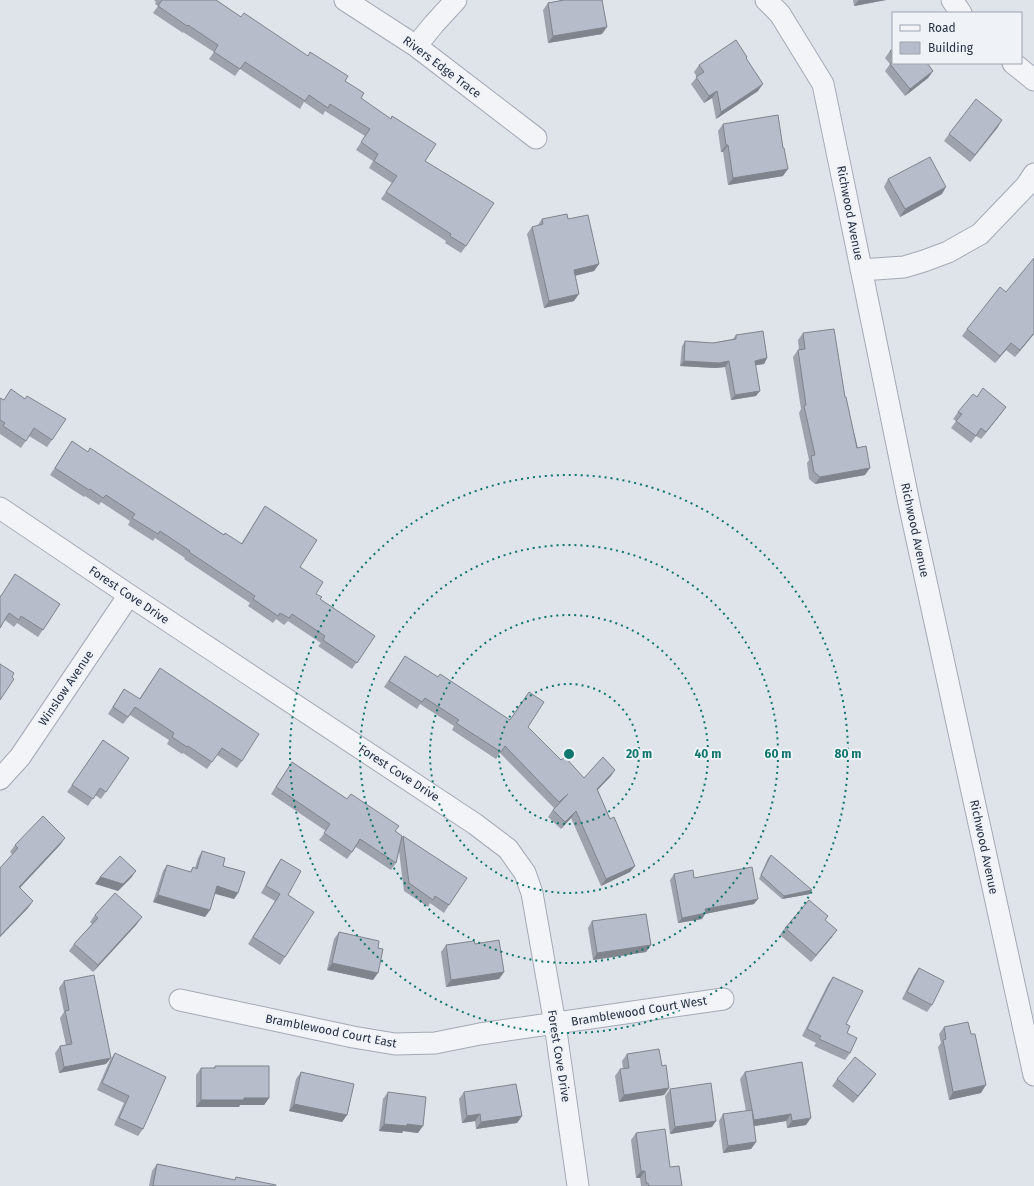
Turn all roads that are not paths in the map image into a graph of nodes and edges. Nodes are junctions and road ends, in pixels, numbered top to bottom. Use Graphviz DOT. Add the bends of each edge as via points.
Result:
graph roads {
  1 [pos="345,0"];
  2 [pos="456,0"];
  3 [pos="766,0"];
  4 [pos="952,0"];
  5 [pos="960,12"];
  6 [pos="416,46"];
  7 [pos="1014,64"];
  8 [pos="1034,80"];
  9 [pos="536,138"];
  10 [pos="1034,174"];
  11 [pos="861,270"];
  12 [pos="0,508"];
  13 [pos="129,595"];
  14 [pos="0,778"];
  15 [pos="723,999"];
  16 [pos="180,1000"];
  17 [pos="554,1024"];
  18 [pos="1034,1075"];
  19 [pos="578,1186"];
  1 -- 6 [label="street, Rivers Edge Trace"];
  2 -- 6 [label="street"];
  3 -- 11 [label="street, Richwood Avenue" via="780,14 822,84"];
  4 -- 5 [label="street"];
  6 -- 9 [label="street, Rivers Edge Trace"];
  7 -- 8 [label="street"];
  10 -- 11 [label="street" via="1026,186 980,234 948,252 904,267"];
  11 -- 18 [label="street, Richwood Avenue" via="910,508"];
  12 -- 13 [label="street, Forest Cove Drive"];
  13 -- 14 [label="street, Winslow Avenue" via="20,757"];
  13 -- 17 [label="street, Forest Cove Drive" via="475,824 508,849 525,873 532,893"];
  15 -- 17 [label="street, Bramblewood Court West"];
  16 -- 17 [label="street, Bramblewood Court East" via="395,1044 435,1043"];
  17 -- 19 [label="street, Forest Cove Drive"];
}
